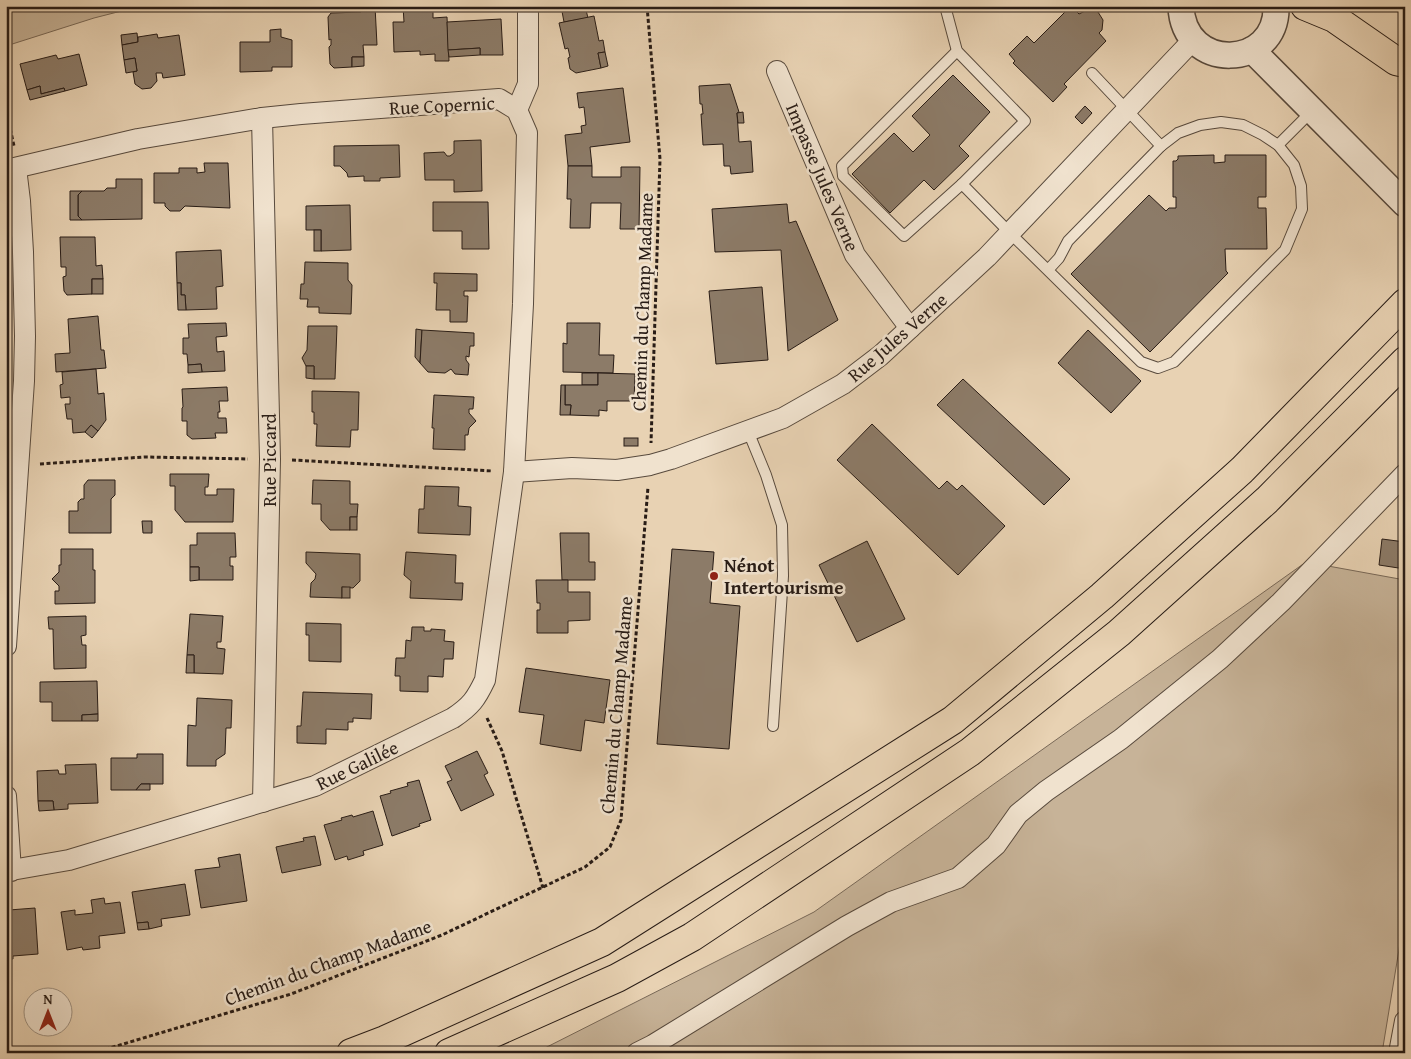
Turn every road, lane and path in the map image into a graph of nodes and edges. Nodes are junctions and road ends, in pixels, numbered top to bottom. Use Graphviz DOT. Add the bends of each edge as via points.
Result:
graph roads {
  1 [pos="23,6"];
  2 [pos="647,6"];
  3 [pos="946,6"];
  4 [pos="1182,6"];
  5 [pos="1276,6"];
  6 [pos="1305,6"];
  7 [pos="528,9"];
  8 [pos="6,11"];
  9 [pos="1193,40"];
  10 [pos="957,50"];
  11 [pos="1252,50"];
  12 [pos="1405,63"];
  13 [pos="777,71"];
  14 [pos="1092,73"];
  15 [pos="6,110"];
  16 [pos="517,110"];
  17 [pos="1128,110"];
  18 [pos="1312,111"];
  19 [pos="262,118"];
  20 [pos="1278,145"];
  21 [pos="1161,146"];
  22 [pos="11,169"];
  23 [pos="962,184"];
  24 [pos="1405,204"];
  25 [pos="1010,233"];
  26 [pos="1048,270"];
  27 [pos="1405,303"];
  28 [pos="910,328"];
  29 [pos="1405,361"];
  30 [pos="748,431"];
  31 [pos="650,465"];
  32 [pos="514,472"];
  33 [pos="1405,474"];
  34 [pos="6,646"];
  35 [pos="478,696"];
  36 [pos="773,726"];
  37 [pos="6,796"];
  38 [pos="263,802"];
  39 [pos="8,871"];
  40 [pos="543,888"];
  41 [pos="1405,1021"];
  42 [pos="93,1053"];
  43 [pos="351,1053"];
  44 [pos="449,1053"];
  45 [pos="637,1053"];
  46 [pos="1399,1053"];
  1 -- 8 [label="path"];
  2 -- 31 [label="path, Chemin du Champ Madame" via="660,159"];
  3 -- 10 [label="lane"];
  4 -- 9 [label="street" via="1182,17"];
  5 -- 11 [label="street" via="1271,30 1265,40"];
  6 -- 12 [label="highway" via="1334,18 1396,61"];
  7 -- 16 [label="street" via="528,84"];
  9 -- 11 [label="street" via="1219,55 1235,56"];
  9 -- 17 [label="street, Rue Jules Verne"];
  10 -- 23 [label="lane" via="1025,121"];
  10 -- 23 [label="lane" via="842,166 843,176 904,236"];
  11 -- 18 [label="street"];
  13 -- 28 [label="street, Impasse Jules Verne" via="855,255"];
  14 -- 17 [label="lane"];
  15 -- 22 [label="path" via="14,142"];
  16 -- 19 [label="street, Rue Copernic" via="499,99"];
  16 -- 32 [label="street, Rue Copernic" via="527,133 523,304"];
  17 -- 21 [label="lane"];
  17 -- 25 [label="street, Rue Jules Verne"];
  18 -- 20 [label="lane"];
  18 -- 24 [label="street"];
  19 -- 22 [label="street, Rue Copernic" via="138,139"];
  19 -- 38 [label="street, Rue Piccard" via="270,459"];
  20 -- 21 [label="lane" via="1243,125 1221,122 1178,133"];
  20 -- 26 [label="lane" via="1294,165 1301,186 1302,209 1285,250 1174,362 1158,368 1141,362"];
  21 -- 26 [label="lane" via="1068,241"];
  22 -- 34 [label="street" via="20,201 25,336"];
  23 -- 25 [label="lane"];
  25 -- 26 [label="lane"];
  25 -- 28 [label="street, Rue Jules Verne"];
  27 -- 43 [label="highway" via="1242,470 1102,596 953,720 602,942"];
  28 -- 30 [label="street, Rue Jules Verne" via="843,384 783,418"];
  29 -- 44 [label="highway" via="1267,500 1120,632 970,752 692,937 617,978"];
  30 -- 31 [label="street, Rue Jules Verne"];
  30 -- 36 [label="lane" via="782,525 783,576"];
  31 -- 32 [label="street, Rue Jules Verne" via="617,470 572,468"];
  31 -- 40 [label="path, Chemin du Champ Madame" via="620,820 610,847 585,867"];
  32 -- 35 [label="street, Rue Galilée" via="485,680"];
  33 -- 45 [label="street" via="1220,660 1121,739 1018,814 996,845 958,878 891,902"];
  35 -- 38 [label="street, Rue Galilée" via="467,709 445,722 315,786"];
  35 -- 40 [label="path" via="502,751"];
  37 -- 39 [label="street"];
  38 -- 39 [label="street, Rue Galilée" via="69,860"];
  40 -- 42 [label="path, Chemin du Champ Madame" via="442,935 291,994"];
  41 -- 46 [label="street"];
}
